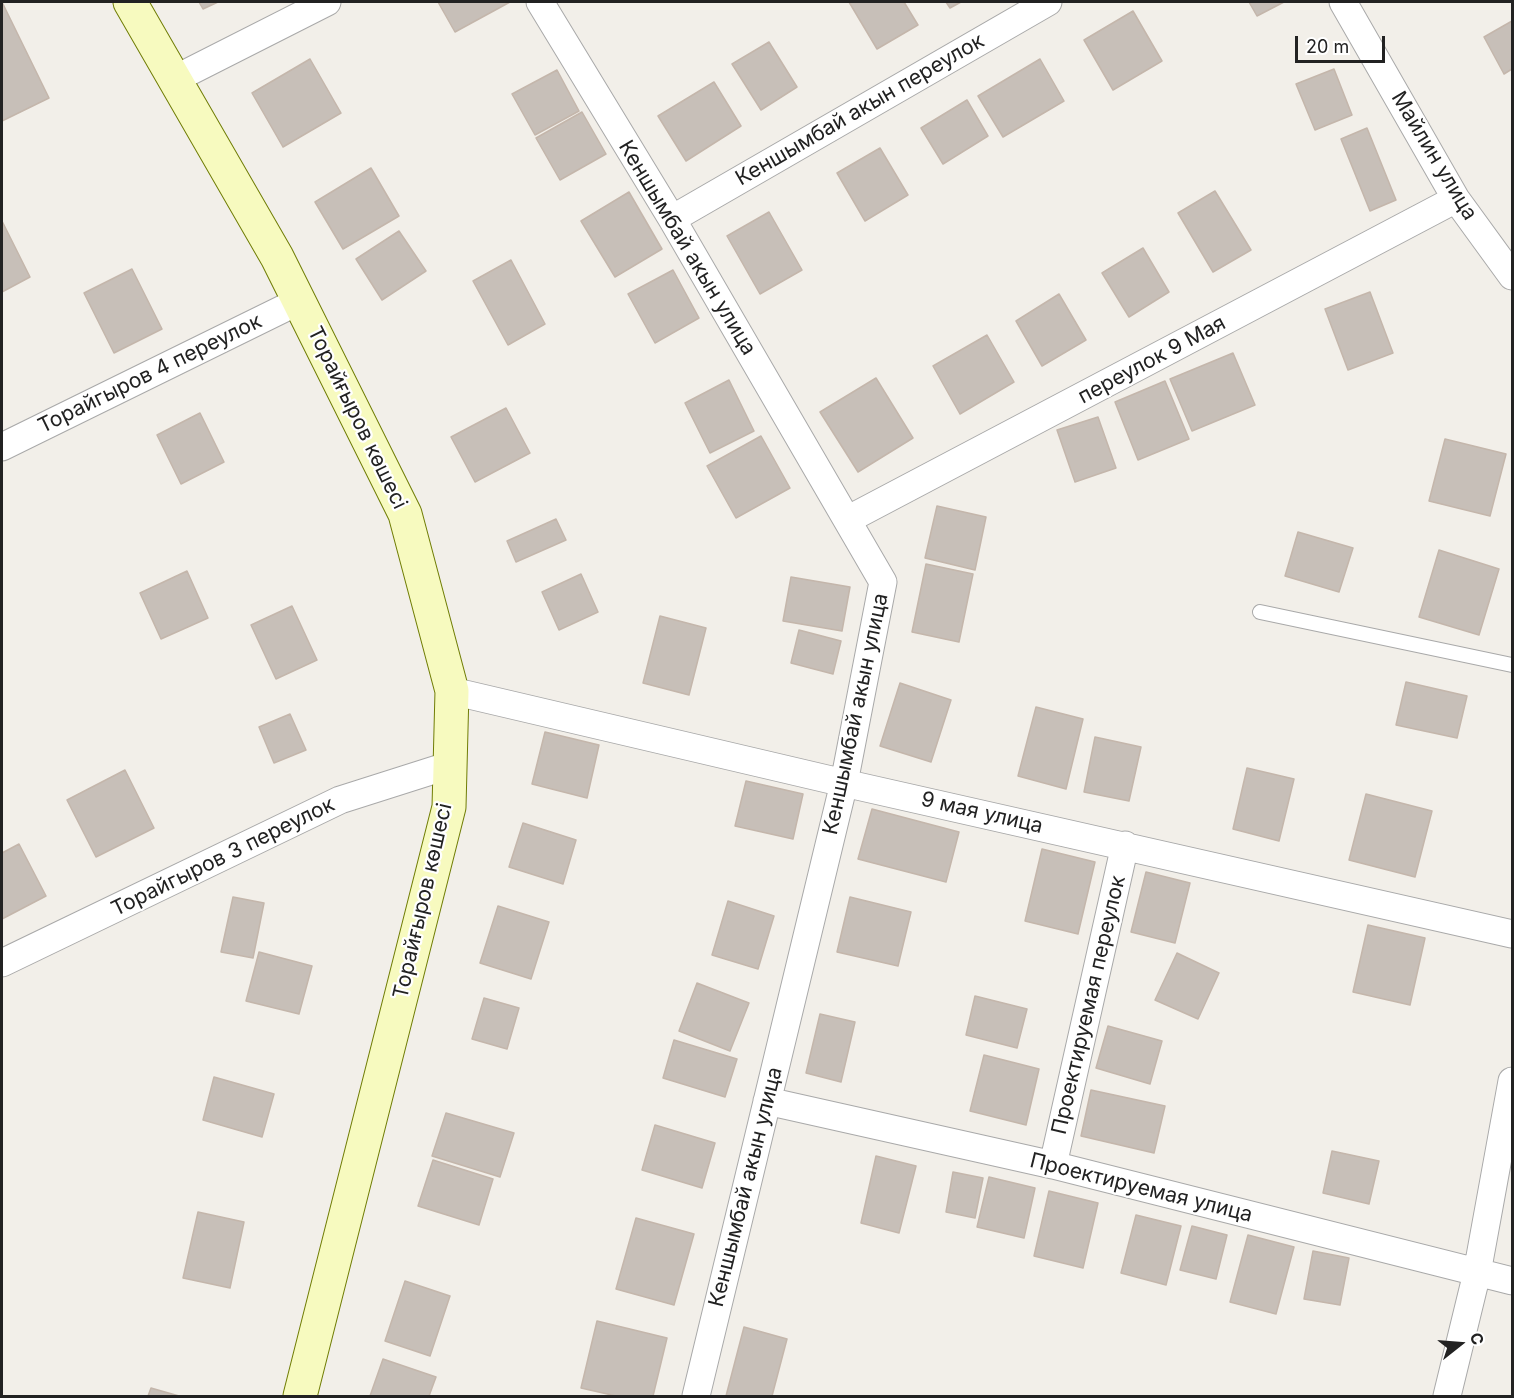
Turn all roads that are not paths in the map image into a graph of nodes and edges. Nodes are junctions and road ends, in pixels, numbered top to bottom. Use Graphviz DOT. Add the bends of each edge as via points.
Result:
graph roads {
  1 [pos="130,2"];
  2 [pos="327,2"];
  3 [pos="540,2"];
  4 [pos="1048,2"];
  5 [pos="1343,2"];
  6 [pos="175,79"];
  7 [pos="1456,199"];
  8 [pos="672,219"];
  9 [pos="1512,276"];
  10 [pos="299,301"];
  11 [pos="2,447"];
  12 [pos="847,520"];
  13 [pos="1260,612"];
  14 [pos="1512,665"];
  15 [pos="452,691"];
  16 [pos="450,765"];
  17 [pos="844,783"];
  18 [pos="1125,845"];
  19 [pos="1512,934"];
  20 [pos="2,963"];
  21 [pos="1512,1082"];
  22 [pos="767,1101"];
  23 [pos="1053,1165"];
  24 [pos="1477,1273"];
  25 [pos="1512,1281"];
  26 [pos="300,1396"];
  27 [pos="696,1396"];
  28 [pos="1447,1396"];
  1 -- 6 [label="street, Торайғыров көшесі"];
  2 -- 6 [label="street"];
  3 -- 8 [label="street, Кеншымбай акын улица"];
  4 -- 8 [label="street, Кеншымбай акын переулок"];
  5 -- 7 [label="street, Майлин улица"];
  6 -- 10 [label="street, Торайғыров көшесі"];
  7 -- 9 [label="street, Майлин улица"];
  7 -- 12 [label="street, переулок 9 Мая"];
  8 -- 12 [label="street, Кеншымбай акын улица"];
  10 -- 11 [label="street, Торайгыров 4 переулок"];
  10 -- 15 [label="street, Торайғыров көшесі" via="405,514"];
  12 -- 17 [label="street, Кеншымбай акын улица" via="883,582"];
  13 -- 14 [label="lane"];
  15 -- 16 [label="street, Торайғыров көшесі"];
  15 -- 17 [label="street, 9 мая улица"];
  16 -- 20 [label="street, Торайгыров 3 переулок" via="340,800"];
  16 -- 26 [label="street, Торайғыров көшесі" via="448,807"];
  17 -- 18 [label="street, 9 мая улица"];
  17 -- 22 [label="street, Кеншымбай акын улица"];
  18 -- 19 [label="street, 9 мая улица"];
  18 -- 23 [label="street, Проектируемая переулок"];
  21 -- 24 [label="street"];
  22 -- 23 [label="street, Проектируемая улица"];
  22 -- 27 [label="street, Кеншымбай акын улица"];
  23 -- 24 [label="street, Проектируемая улица"];
  24 -- 25 [label="street, Проектируемая улица"];
  24 -- 28 [label="street"];
}
